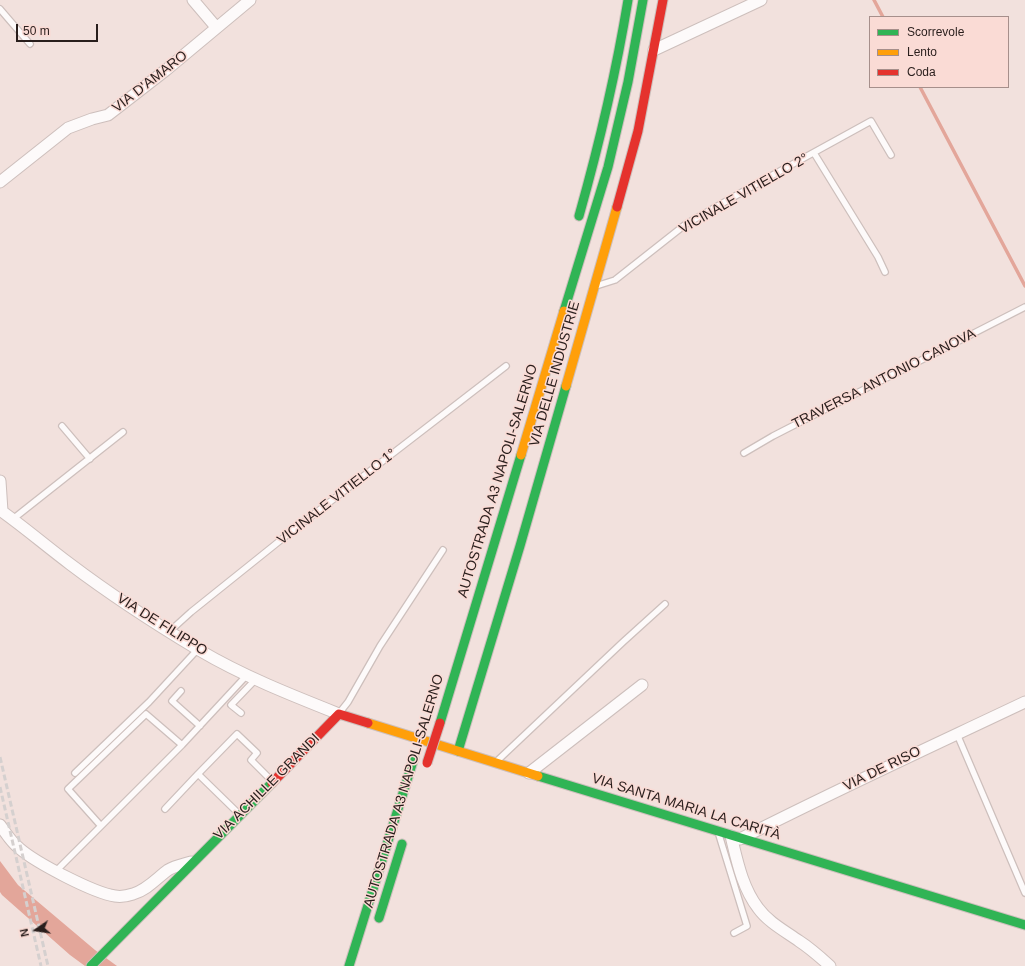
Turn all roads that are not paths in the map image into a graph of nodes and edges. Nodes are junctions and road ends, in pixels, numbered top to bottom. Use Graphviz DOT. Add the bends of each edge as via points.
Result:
graph roads {
  1 [pos="193,0"];
  2 [pos="250,0"];
  3 [pos="628,0"];
  4 [pos="643,0"];
  5 [pos="662,0"];
  6 [pos="761,0"];
  7 [pos="0,9"];
  8 [pos="216,27"];
  9 [pos="30,44"];
  10 [pos="654,50"];
  11 [pos="814,153"];
  12 [pos="890,155"];
  13 [pos="0,182"];
  14 [pos="577,222"];
  15 [pos="885,272"];
  16 [pos="594,287"];
  17 [pos="1025,307"];
  18 [pos="506,366"];
  19 [pos="62,426"];
  20 [pos="124,432"];
  21 [pos="744,453"];
  22 [pos="90,459"];
  23 [pos="0,481"];
  24 [pos="1,511"];
  25 [pos="13,519"];
  26 [pos="443,550"];
  27 [pos="665,604"];
  28 [pos="170,631"];
  29 [pos="198,650"];
  30 [pos="251,677"];
  31 [pos="642,685"];
  32 [pos="182,691"];
  33 [pos="1025,702"];
  34 [pos="241,713"];
  35 [pos="339,714"];
  36 [pos="200,726"];
  37 [pos="422,732"];
  38 [pos="957,734"];
  39 [pos="182,745"];
  40 [pos="458,751"];
  41 [pos="495,762"];
  42 [pos="426,766"];
  43 [pos="75,773"];
  44 [pos="529,773"];
  45 [pos="198,774"];
  46 [pos="273,782"];
  47 [pos="165,809"];
  48 [pos="240,815"];
  49 [pos="0,825"];
  50 [pos="101,826"];
  51 [pos="718,832"];
  52 [pos="405,834"];
  53 [pos="736,837"];
  54 [pos="195,860"];
  55 [pos="56,871"];
  56 [pos="1025,893"];
  57 [pos="377,925"];
  58 [pos="1025,925"];
  59 [pos="734,933"];
  60 [pos="91,966"];
  61 [pos="350,966"];
  62 [pos="830,966"];
  1 -- 8 [label="street"];
  2 -- 8 [label="street, VIA D'AMARO"];
  3 -- 14 [label="main road" via="605,118"];
  4 -- 42 [label="main road, AUTOSTRADA A3 NAPOLI-SALERNO, bridge" via="628,82 608,167"];
  5 -- 10 [label="main road, VIA DELLE INDUSTRIE"];
  6 -- 10 [label="street"];
  7 -- 9 [label="lane"];
  8 -- 13 [label="street, VIA D'AMARO" via="108,115 68,128"];
  10 -- 16 [label="main road, VIA DELLE INDUSTRIE" via="638,131"];
  11 -- 12 [label="lane, VICINALE VITIELLO 2°" via="871,121"];
  11 -- 15 [label="lane, VICINALE VITIELLO 2°"];
  11 -- 16 [label="lane, VICINALE VITIELLO 2°" via="686,224 615,280"];
  16 -- 40 [label="main road, VIA DELLE INDUSTRIE"];
  17 -- 21 [label="lane, TRAVERSA ANTONIO CANOVA"];
  18 -- 28 [label="lane, VICINALE VITIELLO 1°" via="287,535"];
  19 -- 22 [label="lane"];
  20 -- 22 [label="lane"];
  22 -- 25 [label="lane"];
  23 -- 24 [label="street"];
  24 -- 25 [label="street, VIA DE FILIPPO"];
  25 -- 28 [label="street, VIA DE FILIPPO" via="70,564 135,610"];
  26 -- 35 [label="lane"];
  27 -- 41 [label="lane"];
  28 -- 29 [label="street, VIA DE FILIPPO"];
  29 -- 30 [label="street, VIA DE FILIPPO"];
  29 -- 43 [label="lane" via="149,702"];
  30 -- 34 [label="lane" via="231,706"];
  30 -- 35 [label="street, VIA DE FILIPPO"];
  30 -- 36 [label="lane"];
  31 -- 44 [label="street"];
  32 -- 36 [label="lane" via="172,701"];
  33 -- 38 [label="street, VIA DE RISO"];
  35 -- 40 [label="main road, VIA SANTA MARIA LA CARITÀ"];
  35 -- 46 [label="main road, VIA ACHILLE GRANDI"];
  36 -- 39 [label="lane"];
  37 -- 61 [label="main road, AUTOSTRADA A3 NAPOLI-SALERNO"];
  38 -- 53 [label="street, VIA DE RISO"];
  38 -- 56 [label="lane"];
  39 -- 50 [label="lane"];
  39 -- 50 [label="lane" via="146,714 68,789"];
  40 -- 41 [label="main road, VIA SANTA MARIA LA CARITÀ"];
  41 -- 44 [label="main road, VIA SANTA MARIA LA CARITÀ"];
  44 -- 51 [label="main road, VIA SANTA MARIA LA CARITÀ"];
  45 -- 46 [label="lane" via="238,734 257,753 250,760"];
  45 -- 47 [label="lane"];
  45 -- 48 [label="lane"];
  46 -- 48 [label="main road, VIA ACHILLE GRANDI"];
  48 -- 54 [label="main road, VIA ACHILLE GRANDI"];
  49 -- 55 [label="street, VIA ACHILLE GRANDI" via="21,850"];
  50 -- 55 [label="lane"];
  51 -- 53 [label="main road, VIA SANTA MARIA LA CARITÀ"];
  51 -- 59 [label="lane" via="747,926"];
  52 -- 57 [label="main road, AUTOSTRADA A3 NAPOLI-SALERNO"];
  53 -- 58 [label="main road, VIA SANTA MARIA LA CARITÀ"];
  53 -- 62 [label="street" via="744,882 758,909"];
  54 -- 55 [label="street, VIA ACHILLE GRANDI" via="170,869 144,889 126,896 115,896 92,889"];
  54 -- 60 [label="main road, VIA ACHILLE GRANDI"];
}
